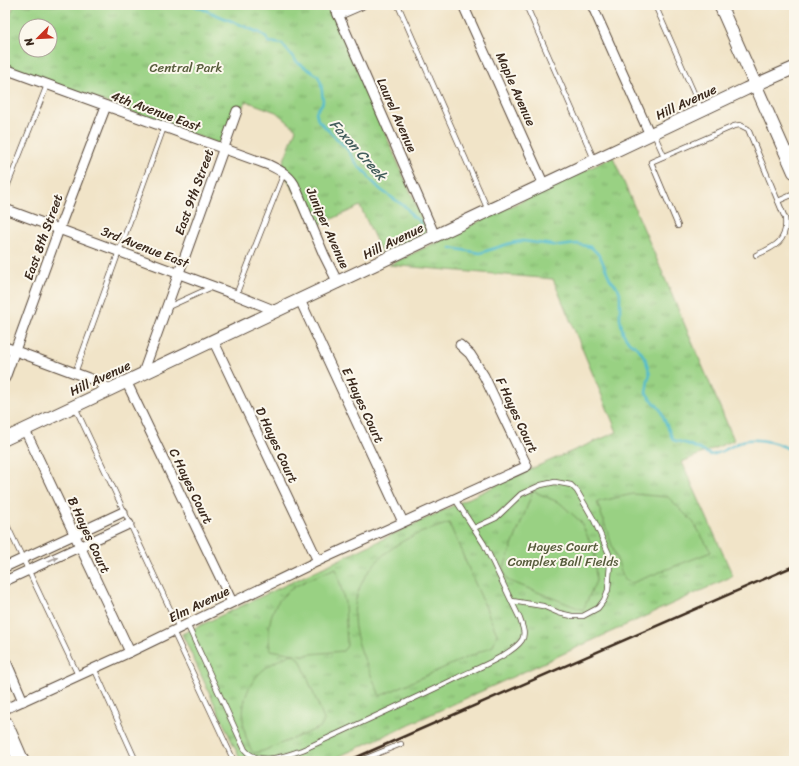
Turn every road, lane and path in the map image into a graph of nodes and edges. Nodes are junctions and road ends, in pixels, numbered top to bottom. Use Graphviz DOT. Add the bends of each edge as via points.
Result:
graph roads {
  1 [pos="334,5"];
  2 [pos="361,5"];
  3 [pos="398,5"];
  4 [pos="464,5"];
  5 [pos="526,5"];
  6 [pos="592,5"];
  7 [pos="655,5"];
  8 [pos="720,5"];
  9 [pos="338,15"];
  10 [pos="794,68"];
  11 [pos="5,70"];
  12 [pos="47,85"];
  13 [pos="756,85"];
  14 [pos="106,106"];
  15 [pos="237,111"];
  16 [pos="702,111"];
  17 [pos="164,127"];
  18 [pos="652,134"];
  19 [pos="223,149"];
  20 [pos="790,150"];
  21 [pos="664,156"];
  22 [pos="594,161"];
  23 [pos="794,172"];
  24 [pos="284,173"];
  25 [pos="294,184"];
  26 [pos="544,185"];
  27 [pos="5,192"];
  28 [pos="794,194"];
  29 [pos="778,201"];
  30 [pos="5,209"];
  31 [pos="489,211"];
  32 [pos="678,226"];
  33 [pos="59,229"];
  34 [pos="435,236"];
  35 [pos="119,251"];
  36 [pos="756,255"];
  37 [pos="178,274"];
  38 [pos="338,283"];
  39 [pos="214,286"];
  40 [pos="236,295"];
  41 [pos="300,300"];
  42 [pos="166,307"];
  43 [pos="276,311"];
  44 [pos="213,340"];
  45 [pos="460,344"];
  46 [pos="5,347"];
  47 [pos="15,351"];
  48 [pos="75,373"];
  49 [pos="143,373"];
  50 [pos="5,378"];
  51 [pos="126,381"];
  52 [pos="109,389"];
  53 [pos="74,406"];
  54 [pos="25,430"];
  55 [pos="5,439"];
  56 [pos="455,499"];
  57 [pos="123,512"];
  58 [pos="5,521"];
  59 [pos="403,522"];
  60 [pos="128,524"];
  61 [pos="474,528"];
  62 [pos="75,535"];
  63 [pos="80,546"];
  64 [pos="22,559"];
  65 [pos="318,561"];
  66 [pos="5,567"];
  67 [pos="28,570"];
  68 [pos="5,581"];
  69 [pos="512,601"];
  70 [pos="232,602"];
  71 [pos="187,624"];
  72 [pos="176,629"];
  73 [pos="130,652"];
  74 [pos="5,659"];
  75 [pos="94,668"];
  76 [pos="78,675"];
  77 [pos="23,701"];
  78 [pos="5,709"];
  79 [pos="5,724"];
  80 [pos="401,744"];
  81 [pos="21,761"];
  82 [pos="136,761"];
  83 [pos="234,761"];
  84 [pos="360,761"];
  1 -- 9 [label="street, Laurel Avenue"];
  2 -- 9 [label="street"];
  3 -- 31 [label="lane"];
  4 -- 26 [label="street, Maple Avenue"];
  5 -- 22 [label="lane"];
  6 -- 18 [label="street"];
  7 -- 16 [label="lane"];
  8 -- 13 [label="street"];
  9 -- 34 [label="street, Laurel Avenue"];
  10 -- 13 [label="street, Hill Avenue"];
  11 -- 12 [label="street, 4th Avenue East"];
  12 -- 14 [label="street, 4th Avenue East"];
  12 -- 27 [label="lane"];
  13 -- 16 [label="street, Hill Avenue"];
  13 -- 20 [label="street"];
  14 -- 17 [label="street, 4th Avenue East"];
  14 -- 33 [label="street, East 8th Street"];
  15 -- 19 [label="street, East 9th Street"];
  16 -- 18 [label="street, Hill Avenue"];
  17 -- 19 [label="street, 4th Avenue East"];
  17 -- 35 [label="lane"];
  18 -- 21 [label="lane"];
  18 -- 22 [label="street, Hill Avenue"];
  19 -- 24 [label="street, 4th Avenue East"];
  19 -- 37 [label="street, East 9th Street"];
  20 -- 23 [label="street"];
  21 -- 29 [label="lane" via="740,125 748,129"];
  21 -- 32 [label="lane" via="651,162"];
  22 -- 26 [label="street, Hill Avenue"];
  24 -- 25 [label="street, 4th Avenue East"];
  24 -- 40 [label="lane"];
  25 -- 38 [label="street, Juniper Avenue"];
  26 -- 31 [label="street, Hill Avenue"];
  28 -- 29 [label="lane"];
  29 -- 36 [label="lane" via="785,218 783,237 776,245"];
  30 -- 33 [label="street, 3rd Avenue East"];
  31 -- 34 [label="street, Hill Avenue"];
  33 -- 35 [label="street, 3rd Avenue East"];
  33 -- 47 [label="street, East 8th Street"];
  34 -- 38 [label="street, Hill Avenue"];
  35 -- 37 [label="street, 3rd Avenue East"];
  35 -- 48 [label="lane"];
  37 -- 39 [label="street, 3rd Avenue East"];
  37 -- 42 [label="street, East 9th Street"];
  38 -- 41 [label="street, Hill Avenue"];
  39 -- 40 [label="street, 3rd Avenue East"];
  39 -- 42 [label="lane"];
  40 -- 43 [label="street, 3rd Avenue East"];
  41 -- 43 [label="street, Hill Avenue"];
  41 -- 59 [label="street, E Hayes Court"];
  42 -- 49 [label="street, East 9th Street"];
  43 -- 44 [label="street, Hill Avenue"];
  44 -- 49 [label="street, Hill Avenue"];
  44 -- 65 [label="street, D Hayes Court"];
  45 -- 56 [label="street, F Hayes Court" via="484,376 527,466"];
  46 -- 47 [label="street"];
  47 -- 48 [label="street"];
  47 -- 50 [label="street, East 8th Street"];
  48 -- 52 [label="street" via="99,382"];
  49 -- 51 [label="street, Hill Avenue"];
  51 -- 52 [label="street, Hill Avenue"];
  51 -- 70 [label="street, C Hayes Court"];
  52 -- 53 [label="street, Hill Avenue"];
  53 -- 54 [label="street, Hill Avenue"];
  53 -- 57 [label="lane"];
  54 -- 55 [label="street, Hill Avenue"];
  54 -- 62 [label="street, B Hayes Court"];
  56 -- 59 [label="street, F Hayes Court"];
  56 -- 61 [label="lane"];
  57 -- 60 [label="lane"];
  57 -- 62 [label="street"];
  58 -- 64 [label="lane"];
  59 -- 65 [label="street, Elm Avenue"];
  60 -- 63 [label="street"];
  60 -- 72 [label="lane"];
  61 -- 69 [label="lane"];
  61 -- 69 [label="lane" via="496,518 521,494 555,482 570,485 577,491 594,520 609,554 610,564 608,590 598,608 583,616 572,616 543,606"];
  62 -- 63 [label="street, B Hayes Court"];
  62 -- 64 [label="street"];
  67 -- 63 [label="street, one-way"];
  63 -- 73 [label="street, B Hayes Court"];
  64 -- 66 [label="street"];
  64 -- 67 [label="lane"];
  65 -- 70 [label="street, Elm Avenue"];
  67 -- 68 [label="street"];
  67 -- 76 [label="lane"];
  69 -- 71 [label="lane" via="524,630 522,639 516,646 432,690 302,750 285,757 269,759 248,755"];
  70 -- 71 [label="street, Elm Avenue"];
  71 -- 72 [label="street, Elm Avenue"];
  72 -- 73 [label="street, Elm Avenue"];
  72 -- 83 [label="lane"];
  73 -- 75 [label="street, Elm Avenue"];
  74 -- 77 [label="street"];
  75 -- 76 [label="street, Elm Avenue"];
  75 -- 82 [label="lane"];
  76 -- 77 [label="street, Elm Avenue"];
  77 -- 78 [label="street, Elm Avenue"];
  79 -- 81 [label="highway"];
  80 -- 84 [label="lane"];
}
